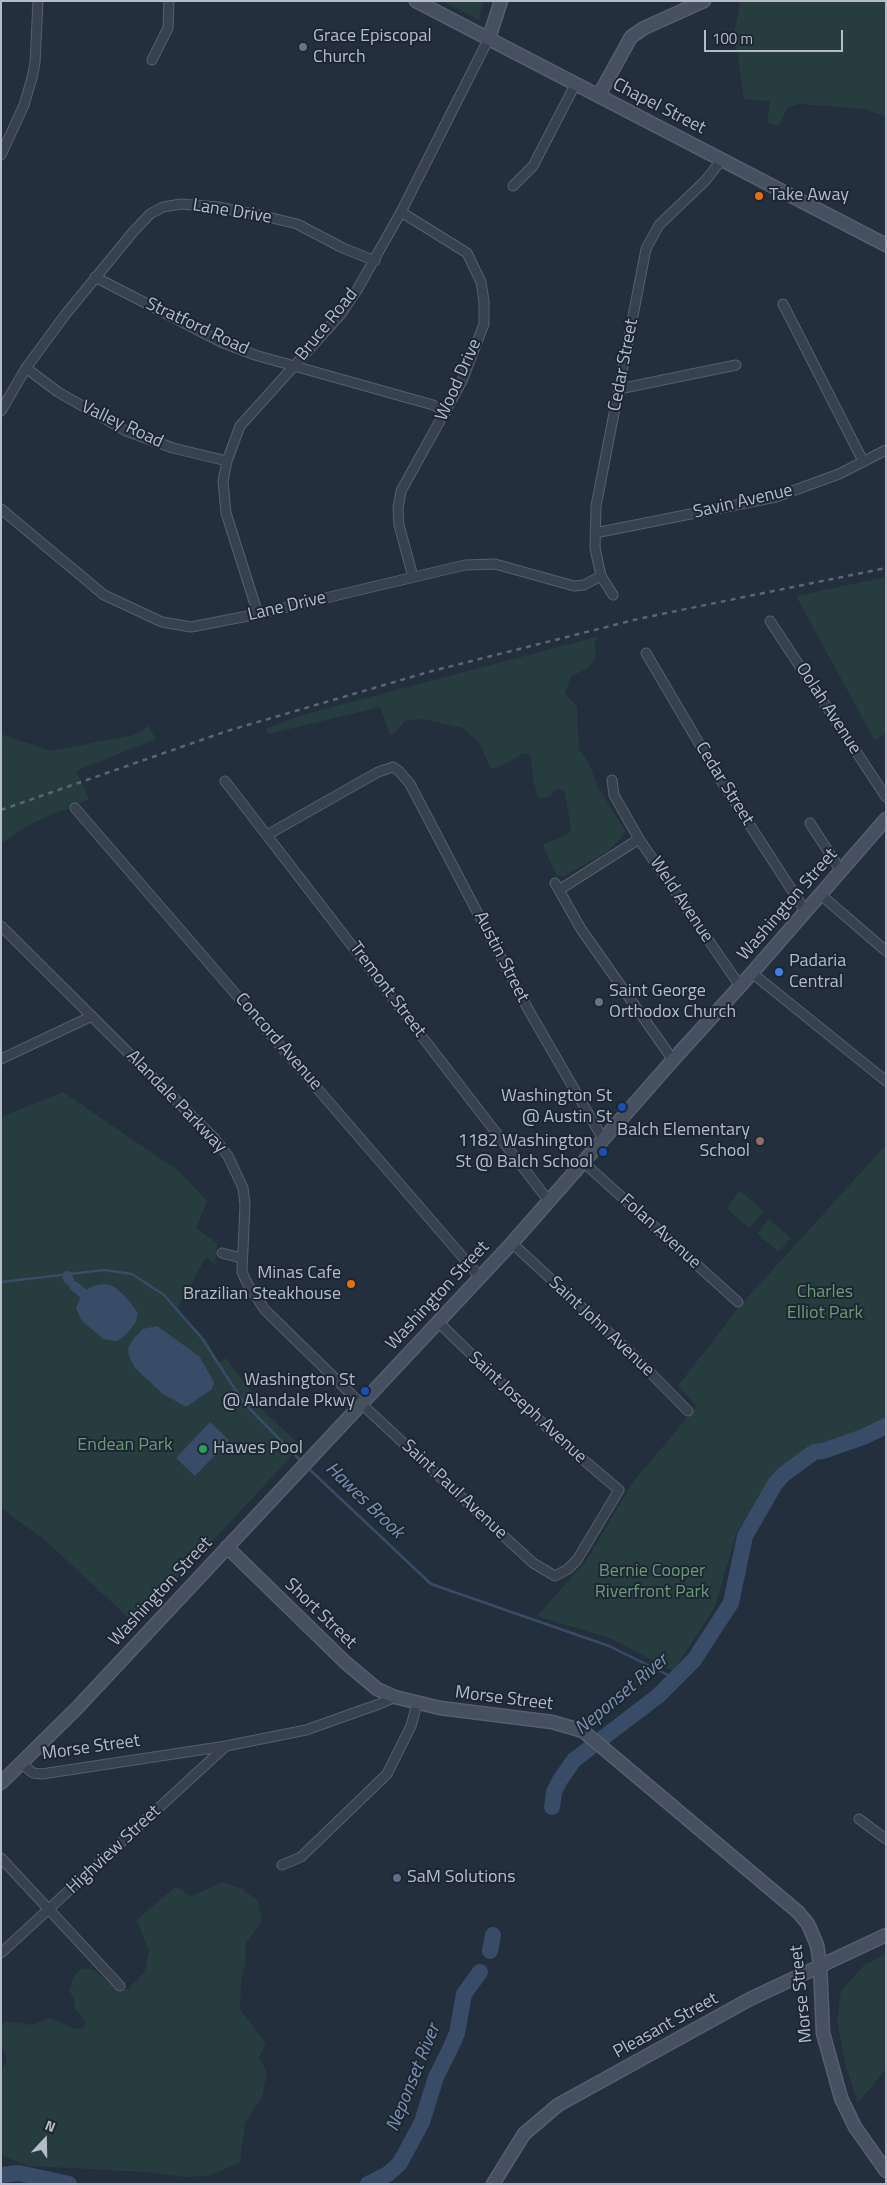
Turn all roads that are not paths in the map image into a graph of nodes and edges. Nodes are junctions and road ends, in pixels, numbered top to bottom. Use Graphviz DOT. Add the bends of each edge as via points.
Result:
graph roads {
  1 [pos="38,1"];
  2 [pos="170,1"];
  3 [pos="416,1"];
  4 [pos="501,1"];
  5 [pos="704,1"];
  6 [pos="489,38"];
  7 [pos="152,60"];
  8 [pos="576,84"];
  9 [pos="599,95"];
  10 [pos="1,155"];
  11 [pos="722,159"];
  12 [pos="513,186"];
  13 [pos="401,212"];
  14 [pos="886,245"];
  15 [pos="375,261"];
  16 [pos="95,277"];
  17 [pos="783,304"];
  18 [pos="736,365"];
  19 [pos="294,366"];
  20 [pos="26,368"];
  21 [pos="619,389"];
  22 [pos="1,411"];
  23 [pos="446,412"];
  24 [pos="886,450"];
  25 [pos="227,461"];
  26 [pos="863,462"];
  27 [pos="1,509"];
  28 [pos="594,533"];
  29 [pos="412,576"];
  30 [pos="601,576"];
  31 [pos="612,595"];
  32 [pos="258,614"];
  33 [pos="770,621"];
  34 [pos="646,653"];
  35 [pos="612,780"];
  36 [pos="225,781"];
  37 [pos="886,797"];
  38 [pos="75,808"];
  39 [pos="886,819"];
  40 [pos="810,823"];
  41 [pos="267,835"];
  42 [pos="639,839"];
  43 [pos="841,871"];
  44 [pos="821,895"];
  45 [pos="806,912"];
  46 [pos="1,926"];
  47 [pos="886,951"];
  48 [pos="752,973"];
  49 [pos="740,986"];
  50 [pos="92,1016"];
  51 [pos="1,1059"];
  52 [pos="673,1060"];
  53 [pos="886,1081"];
  54 [pos="603,1138"];
  55 [pos="583,1162"];
  56 [pos="548,1200"];
  57 [pos="512,1243"];
  58 [pos="222,1253"];
  59 [pos="242,1258"];
  60 [pos="480,1277"];
  61 [pos="738,1302"];
  62 [pos="438,1322"];
  63 [pos="362,1404"];
  64 [pos="688,1411"];
  65 [pos="227,1547"];
  66 [pos="548,1573"];
  67 [pos="395,1697"];
  68 [pos="418,1704"];
  69 [pos="226,1746"];
  70 [pos="22,1764"];
  71 [pos="1,1783"];
  72 [pos="858,1819"];
  73 [pos="886,1838"];
  74 [pos="1,1858"];
  75 [pos="282,1865"];
  76 [pos="49,1910"];
  77 [pos="886,1935"];
  78 [pos="1,1954"];
  79 [pos="820,1964"];
  80 [pos="120,1986"];
  81 [pos="886,2171"];
  82 [pos="493,2184"];
  1 -- 10 [label="street" via="36,63 24,105"];
  2 -- 7 [label="street" via="168,28"];
  3 -- 6 [label="main road, Chapel Street"];
  4 -- 6 [label="main road"];
  5 -- 9 [label="main road" via="631,37"];
  6 -- 8 [label="main road, Chapel Street"];
  6 -- 13 [label="street, Bruce Road"];
  8 -- 9 [label="main road, Chapel Street"];
  8 -- 12 [label="street" via="533,166"];
  9 -- 11 [label="main road, Chapel Street"];
  11 -- 14 [label="main road, Chapel Street"];
  11 -- 21 [label="street, Cedar Street" via="650,239"];
  13 -- 15 [label="street, Bruce Road"];
  13 -- 23 [label="street, Wood Drive" via="467,253 482,282 484,324 462,382"];
  15 -- 16 [label="street, Lane Drive" via="297,224 218,207 181,204 162,207 150,214"];
  15 -- 19 [label="street, Bruce Road" via="341,314"];
  16 -- 19 [label="street, Stratford Road" via="221,342"];
  16 -- 20 [label="street, Lane Drive"];
  17 -- 26 [label="street"];
  18 -- 21 [label="street"];
  19 -- 23 [label="street, Stratford Road" via="433,405"];
  19 -- 25 [label="street, Bruce Road" via="240,426"];
  20 -- 22 [label="street, Lane Drive"];
  20 -- 25 [label="street, Valley Road" via="65,396 126,431 173,448"];
  21 -- 28 [label="street, Cedar Street" via="603,465"];
  23 -- 29 [label="street, Wood Drive" via="401,492 399,525"];
  24 -- 26 [label="street, Savin Avenue"];
  25 -- 32 [label="street, Bruce Road" via="223,481 226,513"];
  26 -- 28 [label="street, Savin Avenue" via="776,497"];
  27 -- 32 [label="street, Lane Drive" via="104,595 142,614 162,622 191,627"];
  28 -- 30 [label="street, Cedar Street"];
  29 -- 30 [label="street, Lane Drive" via="465,565 495,564 574,586 584,585"];
  29 -- 32 [label="street, Lane Drive"];
  30 -- 31 [label="street, Cedar Street"];
  33 -- 37 [label="street, Oolah Avenue"];
  34 -- 45 [label="street, Cedar Street" via="720,779"];
  35 -- 42 [label="street, Weld Avenue" via="614,795"];
  36 -- 41 [label="street, Tremont Street"];
  38 -- 60 [label="street, Concord Avenue"];
  39 -- 43 [label="main road, Washington Street"];
  40 -- 43 [label="street"];
  41 -- 54 [label="street, Austin Street" via="378,772 393,767 402,774 528,1009"];
  41 -- 56 [label="street, Tremont Street"];
  42 -- 49 [label="street, Weld Avenue"];
  42 -- 52 [label="street" via="557,886"];
  43 -- 44 [label="main road, Washington Street"];
  44 -- 45 [label="main road, Washington Street"];
  44 -- 47 [label="street"];
  45 -- 48 [label="main road, Washington Street"];
  46 -- 50 [label="street, Alandale Parkway"];
  48 -- 49 [label="main road, Washington Street"];
  48 -- 53 [label="street"];
  49 -- 52 [label="main road, Washington Street"];
  50 -- 51 [label="street"];
  50 -- 59 [label="street, Alandale Parkway" via="215,1139 228,1156 243,1188 246,1228"];
  52 -- 54 [label="main road, Washington Street"];
  54 -- 55 [label="main road, Washington Street"];
  55 -- 56 [label="main road, Washington Street"];
  55 -- 61 [label="street, Folan Avenue"];
  56 -- 57 [label="main road, Washington Street"];
  57 -- 60 [label="main road, Washington Street"];
  57 -- 64 [label="street, Saint John Avenue"];
  58 -- 59 [label="street"];
  59 -- 63 [label="street, Alandale Parkway" via="242,1272 265,1310"];
  60 -- 62 [label="main road, Washington Street"];
  62 -- 63 [label="main road, Washington Street"];
  62 -- 66 [label="street, Saint Joseph Avenue" via="560,1440 619,1490 577,1560 555,1576"];
  63 -- 65 [label="main road, Washington Street"];
  63 -- 66 [label="street, Saint Paul Avenue"];
  65 -- 67 [label="main road, Short Street" via="362,1678"];
  65 -- 70 [label="main road, Washington Street"];
  67 -- 68 [label="main road, Morse Street"];
  67 -- 69 [label="street, Morse Street" via="306,1730"];
  68 -- 75 [label="street" via="411,1726 387,1774 301,1857"];
  68 -- 79 [label="main road, Morse Street" via="552,1722 590,1735 798,1912 813,1933"];
  69 -- 70 [label="street, Morse Street" via="42,1774 34,1773"];
  69 -- 76 [label="street, Highview Street"];
  70 -- 71 [label="main road, Washington Street"];
  72 -- 73 [label="street"];
  74 -- 76 [label="street"];
  76 -- 78 [label="street, Highview Street"];
  76 -- 80 [label="street"];
  77 -- 79 [label="main road, Pleasant Street"];
  79 -- 81 [label="main road, Morse Street" via="823,2033 835,2082 849,2117"];
  79 -- 82 [label="main road, Pleasant Street" via="558,2105 524,2134"];
}
